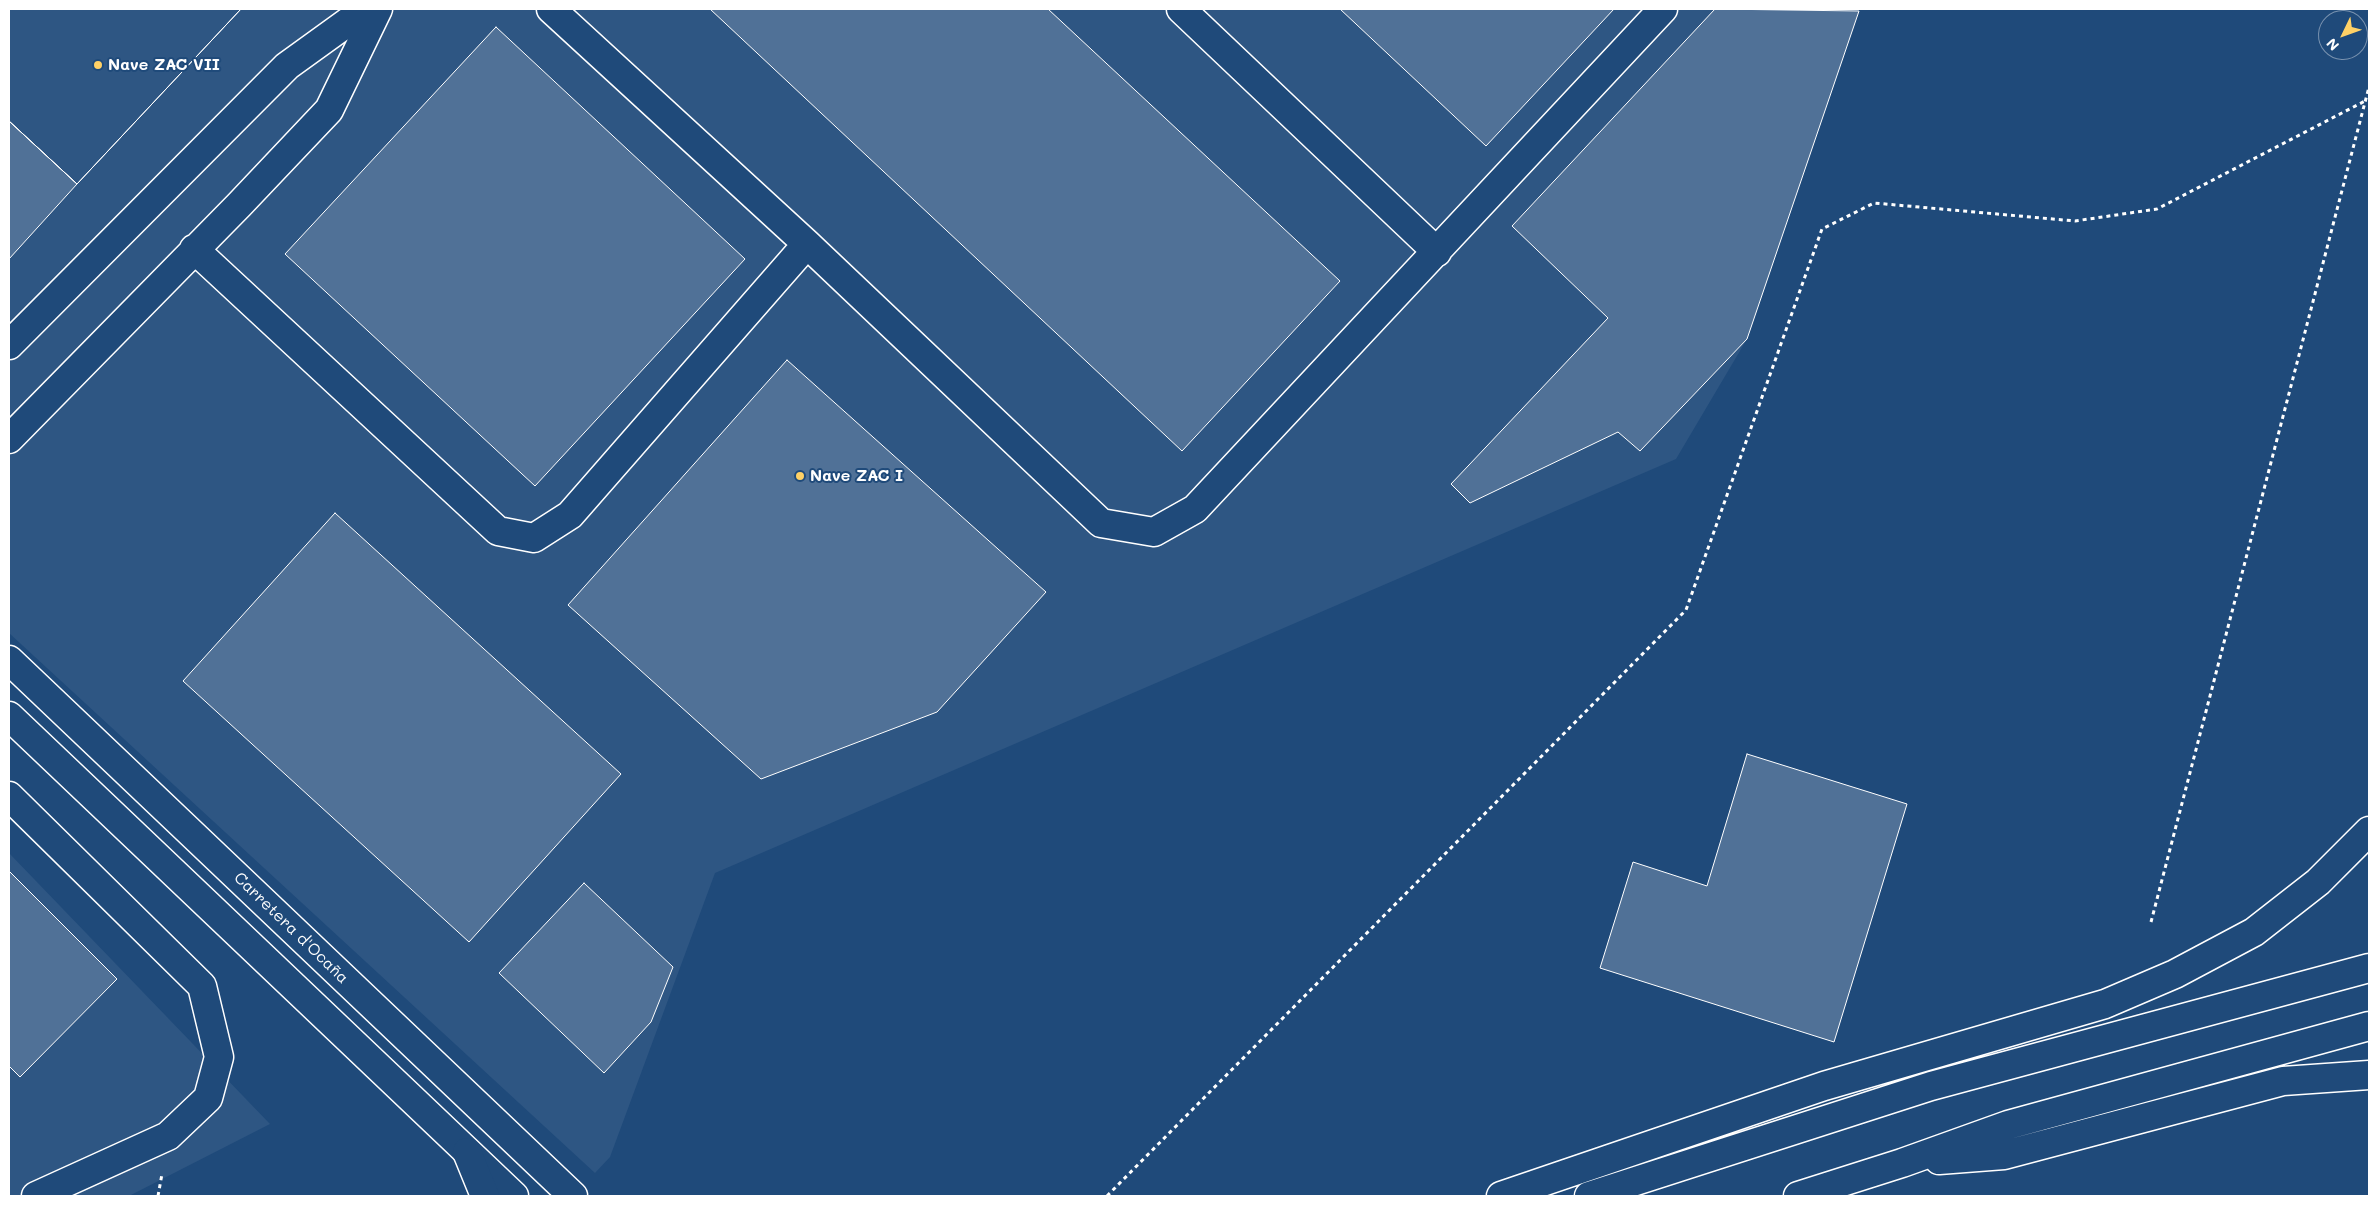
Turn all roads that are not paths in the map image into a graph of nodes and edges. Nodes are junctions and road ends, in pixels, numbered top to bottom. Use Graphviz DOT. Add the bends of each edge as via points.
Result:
graph roads {
  1 [pos="366,9"];
  2 [pos="378,9"];
  3 [pos="550,9"];
  4 [pos="1181,9"];
  5 [pos="1663,9"];
  6 [pos="807,244"];
  7 [pos="194,249"];
  8 [pos="1437,252"];
  9 [pos="9,345"];
  10 [pos="9,439"];
  11 [pos="9,660"];
  12 [pos="9,716"];
  13 [pos="9,796"];
  14 [pos="2369,831"];
  15 [pos="2369,968"];
  16 [pos="2369,1026"];
  17 [pos="2369,1075"];
  18 [pos="467,1152"];
  19 [pos="1902,1163"];
  20 [pos="36,1196"];
  21 [pos="485,1196"];
  22 [pos="514,1196"];
  23 [pos="573,1196"];
  24 [pos="1501,1196"];
  25 [pos="1589,1196"];
  26 [pos="1798,1196"];
  1 -- 9 [label="main road" via="287,66"];
  2 -- 7 [label="main road" via="329,110"];
  3 -- 6 [label="main road"];
  4 -- 8 [label="main road"];
  5 -- 8 [label="main road"];
  6 -- 7 [label="main road" via="570,515 534,538 498,531"];
  6 -- 8 [label="main road" via="1101,523 1154,532 1196,509"];
  7 -- 10 [label="main road"];
  11 -- 23 [label="main road, Carretera d'Ocaña"];
  12 -- 18 [label="main road"];
  13 -- 20 [label="main road" via="202,986 219,1057 208,1098 168,1136"];
  14 -- 24 [label="main road" via="2318,882 2254,932 2175,974 2106,1004 1824,1086"];
  15 -- 25 [label="main road" via="1930,1086"];
  16 -- 19 [label="main road" via="2008,1125"];
  17 -- 19 [label="main road" via="2283,1081 2004,1155"];
  18 -- 21 [label="main road"];
  18 -- 22 [label="main road"];
  19 -- 26 [label="main road"];
}
